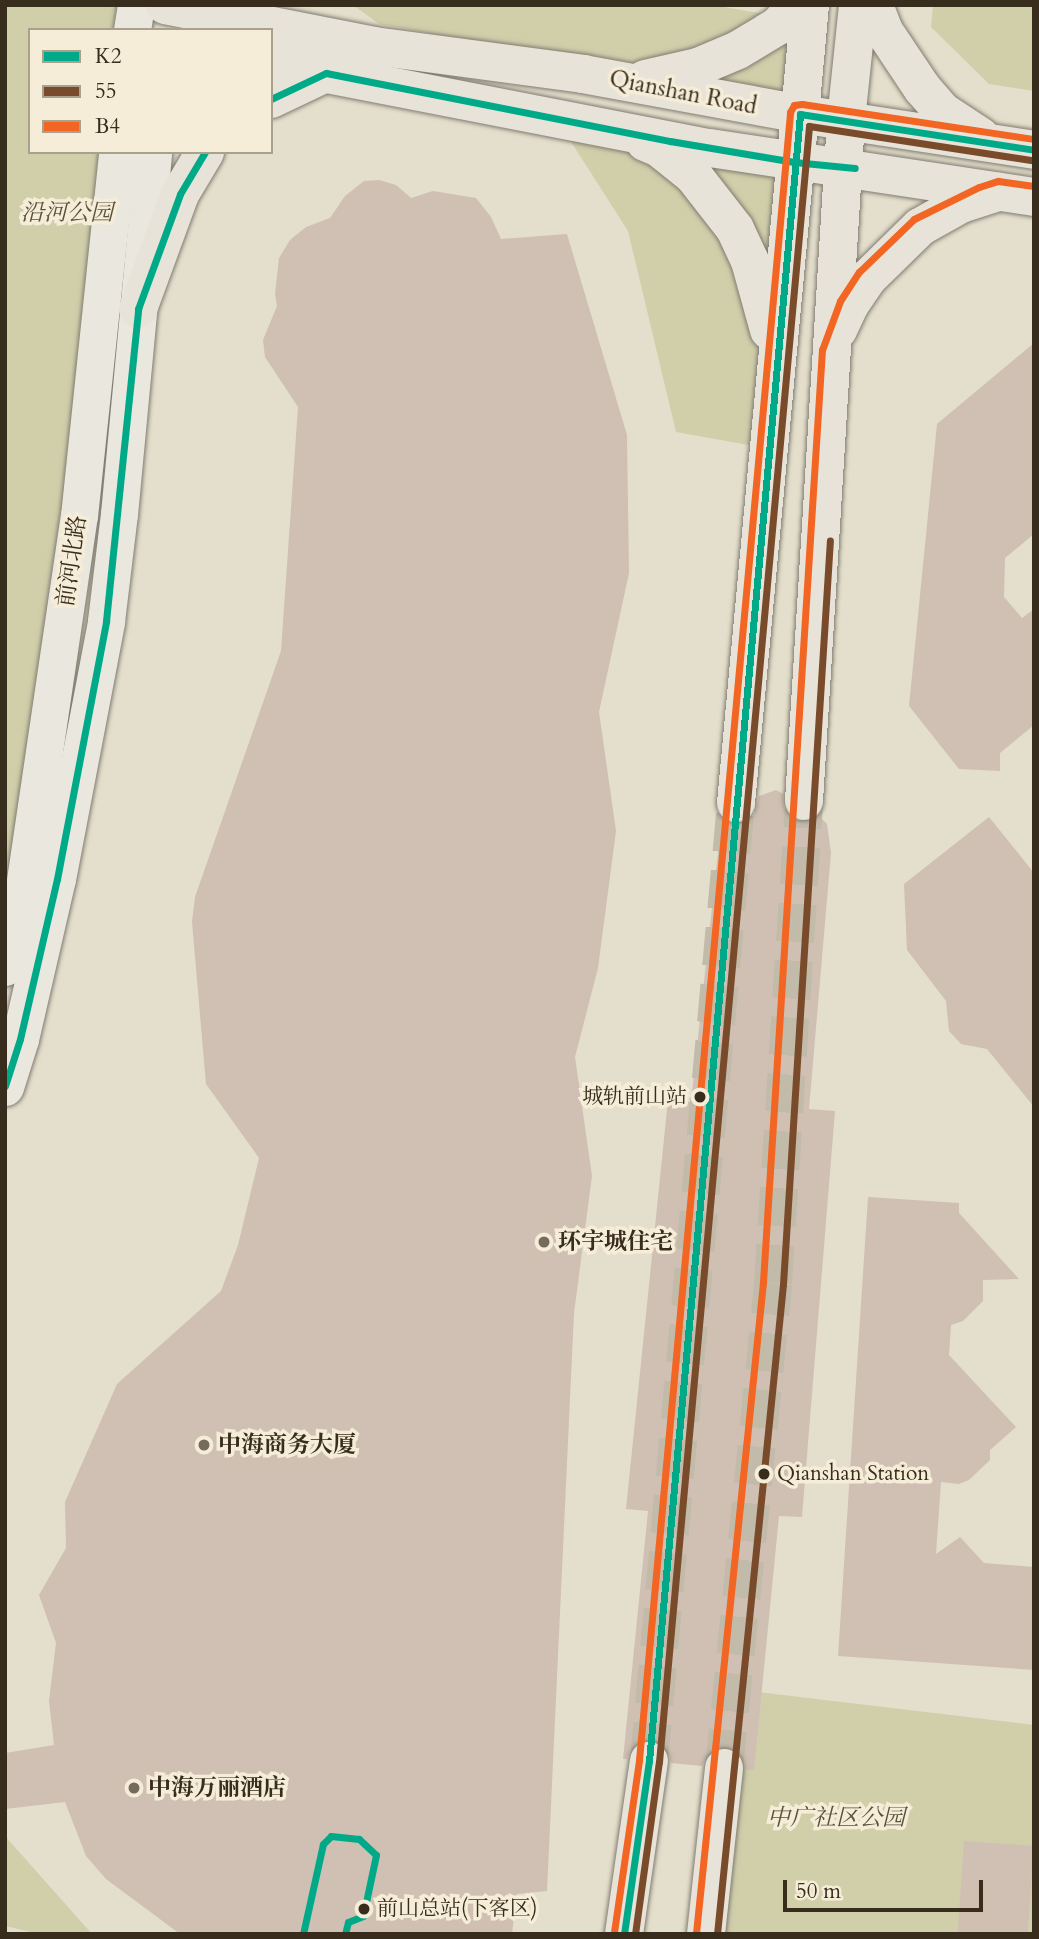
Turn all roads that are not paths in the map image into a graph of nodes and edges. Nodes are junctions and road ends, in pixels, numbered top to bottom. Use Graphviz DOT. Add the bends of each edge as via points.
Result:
graph roads {
  1 [pos="136,5"];
  2 [pos="168,5"];
  3 [pos="314,5"];
  4 [pos="797,5"];
  5 [pos="810,5"];
  6 [pos="858,5"];
  7 [pos="874,5"];
  8 [pos="132,28"];
  9 [pos="165,28"];
  10 [pos="374,46"];
  11 [pos="273,63"];
  12 [pos="326,73"];
  13 [pos="619,81"];
  14 [pos="273,98"];
  15 [pos="800,114"];
  16 [pos="846,120"];
  17 [pos="617,130"];
  18 [pos="1020,147"];
  19 [pos="117,154"];
  20 [pos="153,154"];
  21 [pos="204,154"];
  22 [pos="794,162"];
  23 [pos="843,166"];
  24 [pos="1017,194"];
  25 [pos="138,309"];
  26 [pos="832,352"];
  27 [pos="775,376"];
  28 [pos="804,801"];
  29 [pos="736,803"];
  30 [pos="5,967"];
  31 [pos="5,1087"];
  32 [pos="649,1761"];
  33 [pos="724,1768"];
  34 [pos="624,1934"];
  35 [pos="706,1934"];
  1 -- 8 [label="main road"];
  2 -- 9 [label="main road"];
  2 -- 10 [label="main road, Qianshan Road"];
  3 -- 10 [label="main road"];
  4 -- 13 [label="main road" via="760,38 708,63 673,74"];
  5 -- 15 [label="main road"];
  6 -- 16 [label="main road"];
  7 -- 18 [label="main road" via="902,62 943,112 964,128"];
  10 -- 13 [label="main road, Qianshan Road"];
  11 -- 12 [label="main road, Qianshan Road"];
  12 -- 14 [label="main road"];
  12 -- 17 [label="main road, Qianshan Road"];
  13 -- 15 [label="main road, Qianshan Road"];
  15 -- 16 [label="main road, Qianshan Road"];
  15 -- 22 [label="main road"];
  16 -- 18 [label="main road, Qianshan Road"];
  16 -- 23 [label="main road"];
  17 -- 22 [label="main road, Qianshan Road"];
  17 -- 27 [label="main road" via="659,148 693,175 735,229 761,296"];
  19 -- 30 [label="main road, 前河北路" via="79,516 24,887"];
  20 -- 25 [label="main road, 前河北路"];
  21 -- 25 [label="main road" via="180,194"];
  22 -- 23 [label="main road, Qianshan Road"];
  22 -- 27 [label="main road"];
  23 -- 24 [label="main road, Qianshan Road"];
  23 -- 26 [label="main road"];
  24 -- 26 [label="main road" via="940,215 893,250 849,306"];
  25 -- 31 [label="main road, 前河北路" via="106,621 57,879"];
  26 -- 28 [label="main road"];
  27 -- 29 [label="main road"];
  32 -- 34 [label="main road"];
  33 -- 35 [label="main road"];
}
